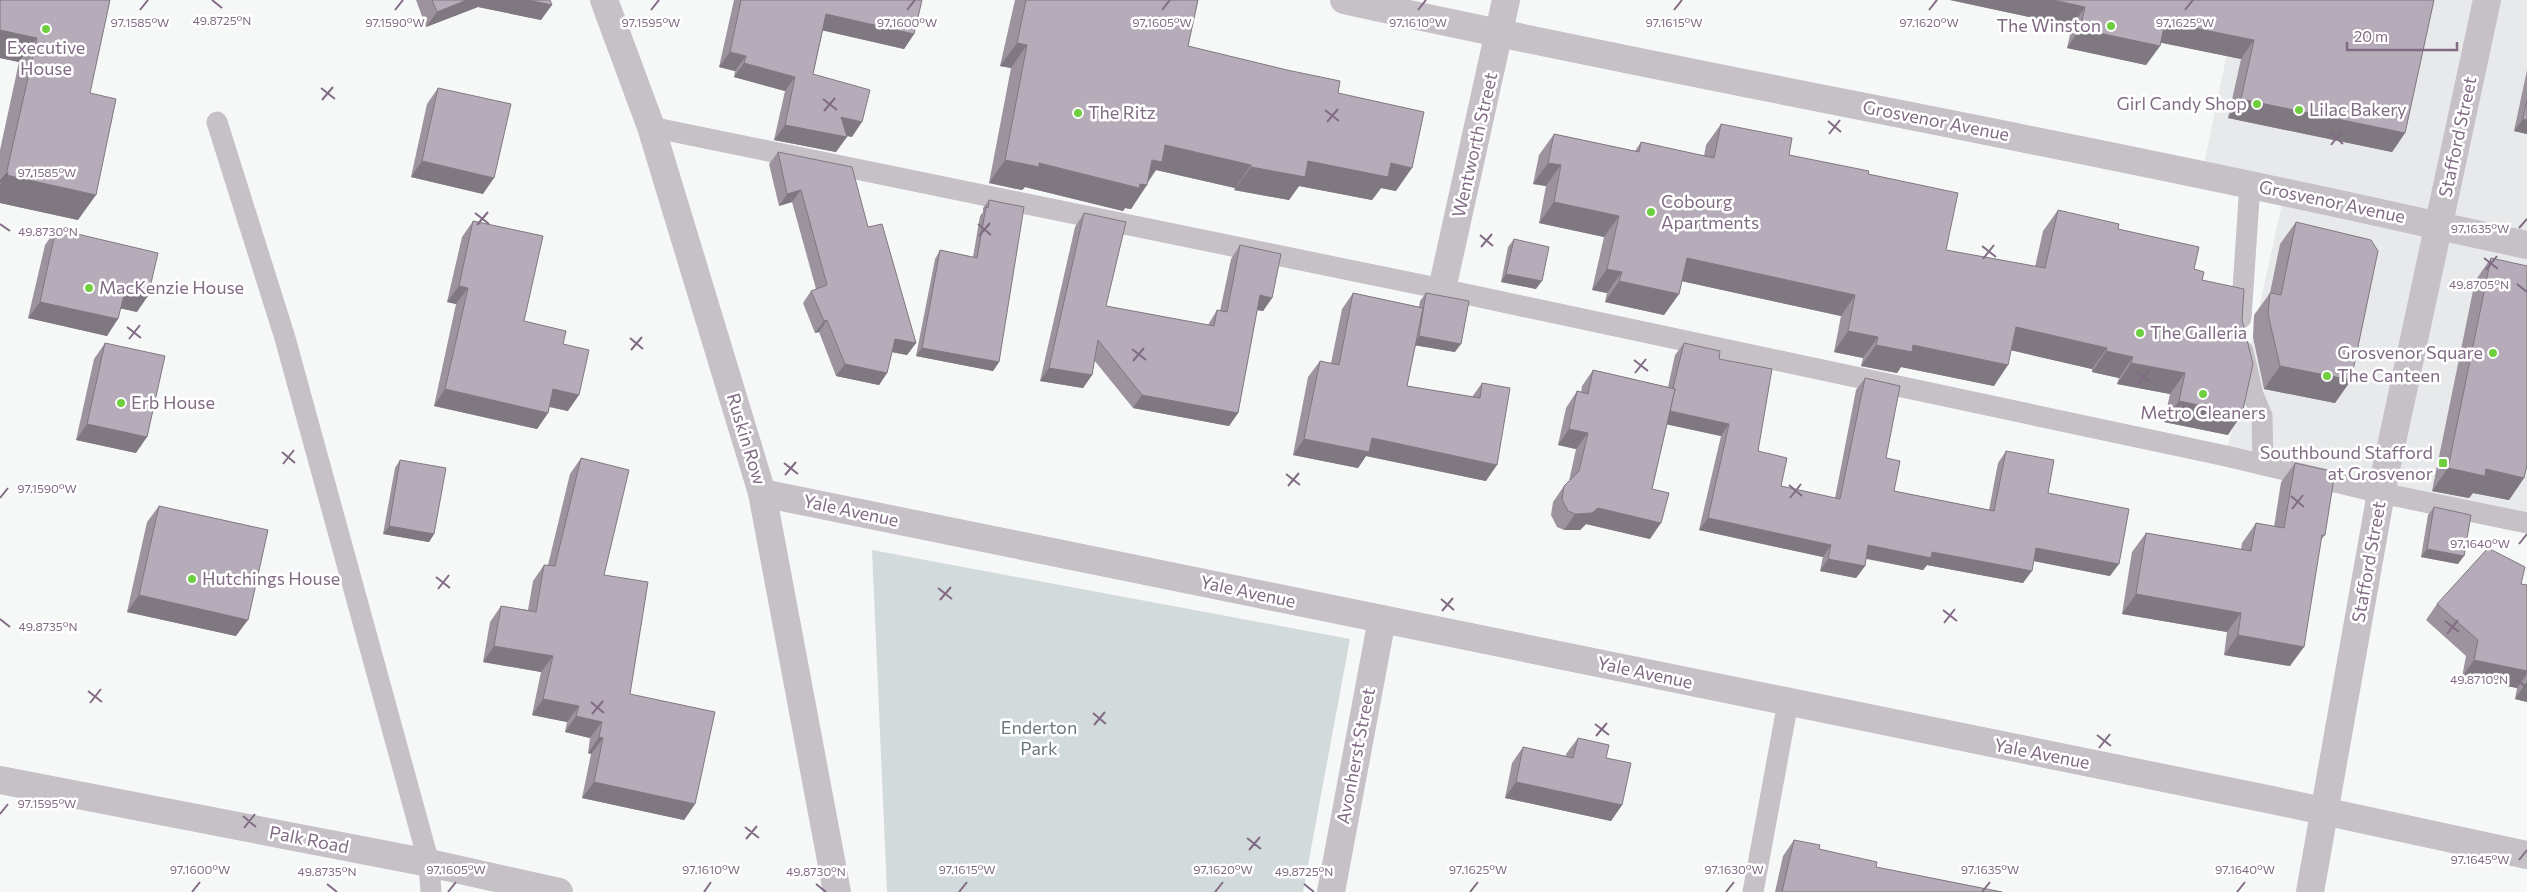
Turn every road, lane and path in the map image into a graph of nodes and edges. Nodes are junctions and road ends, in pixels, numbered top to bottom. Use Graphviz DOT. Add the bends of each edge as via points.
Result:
graph roads {
  1 [pos="604,0"];
  2 [pos="1344,0"];
  3 [pos="1506,0"];
  4 [pos="2488,0"];
  5 [pos="1499,34"];
  6 [pos="217,122"];
  7 [pos="651,127"];
  8 [pos="2250,184"];
  9 [pos="2439,226"];
  10 [pos="2527,245"];
  11 [pos="1442,289"];
  12 [pos="2263,465"];
  13 [pos="762,493"];
  14 [pos="2381,493"];
  15 [pos="2527,523"];
  16 [pos="1382,619"];
  17 [pos="1788,702"];
  18 [pos="0,780"];
  19 [pos="2324,811"];
  20 [pos="2527,854"];
  21 [pos="429,863"];
  22 [pos="431,892"];
  23 [pos="559,892"];
  24 [pos="837,892"];
  25 [pos="1331,892"];
  26 [pos="1753,892"];
  27 [pos="2310,892"];
  1 -- 7 [label="street, Ruskin Row"];
  2 -- 5 [label="street, Grosvenor Avenue"];
  3 -- 5 [label="street, Wentworth Street"];
  4 -- 9 [label="street, Stafford Street"];
  5 -- 8 [label="street, Grosvenor Avenue"];
  5 -- 11 [label="street, Wentworth Street"];
  6 -- 21 [label="lane" via="285,338"];
  7 -- 11 [label="lane"];
  7 -- 13 [label="street, Ruskin Row"];
  8 -- 9 [label="street, Grosvenor Avenue"];
  8 -- 12 [label="lane" via="2240,338 2253,395 2262,416"];
  9 -- 10 [label="street, Grosvenor Avenue"];
  9 -- 14 [label="street, Stafford Street"];
  11 -- 12 [label="lane"];
  12 -- 14 [label="lane"];
  13 -- 16 [label="street, Yale Avenue"];
  13 -- 24 [label="street, Ruskin Row"];
  14 -- 15 [label="lane"];
  14 -- 19 [label="street, Stafford Street"];
  16 -- 17 [label="street, Yale Avenue"];
  16 -- 25 [label="street, Avonherst Street"];
  17 -- 19 [label="street, Yale Avenue"];
  17 -- 26 [label="lane"];
  18 -- 21 [label="street, Palk Road"];
  19 -- 20 [label="street, Yale Avenue"];
  19 -- 27 [label="street, Stafford Street"];
  21 -- 22 [label="lane"];
  21 -- 23 [label="street, Palk Road"];
}
